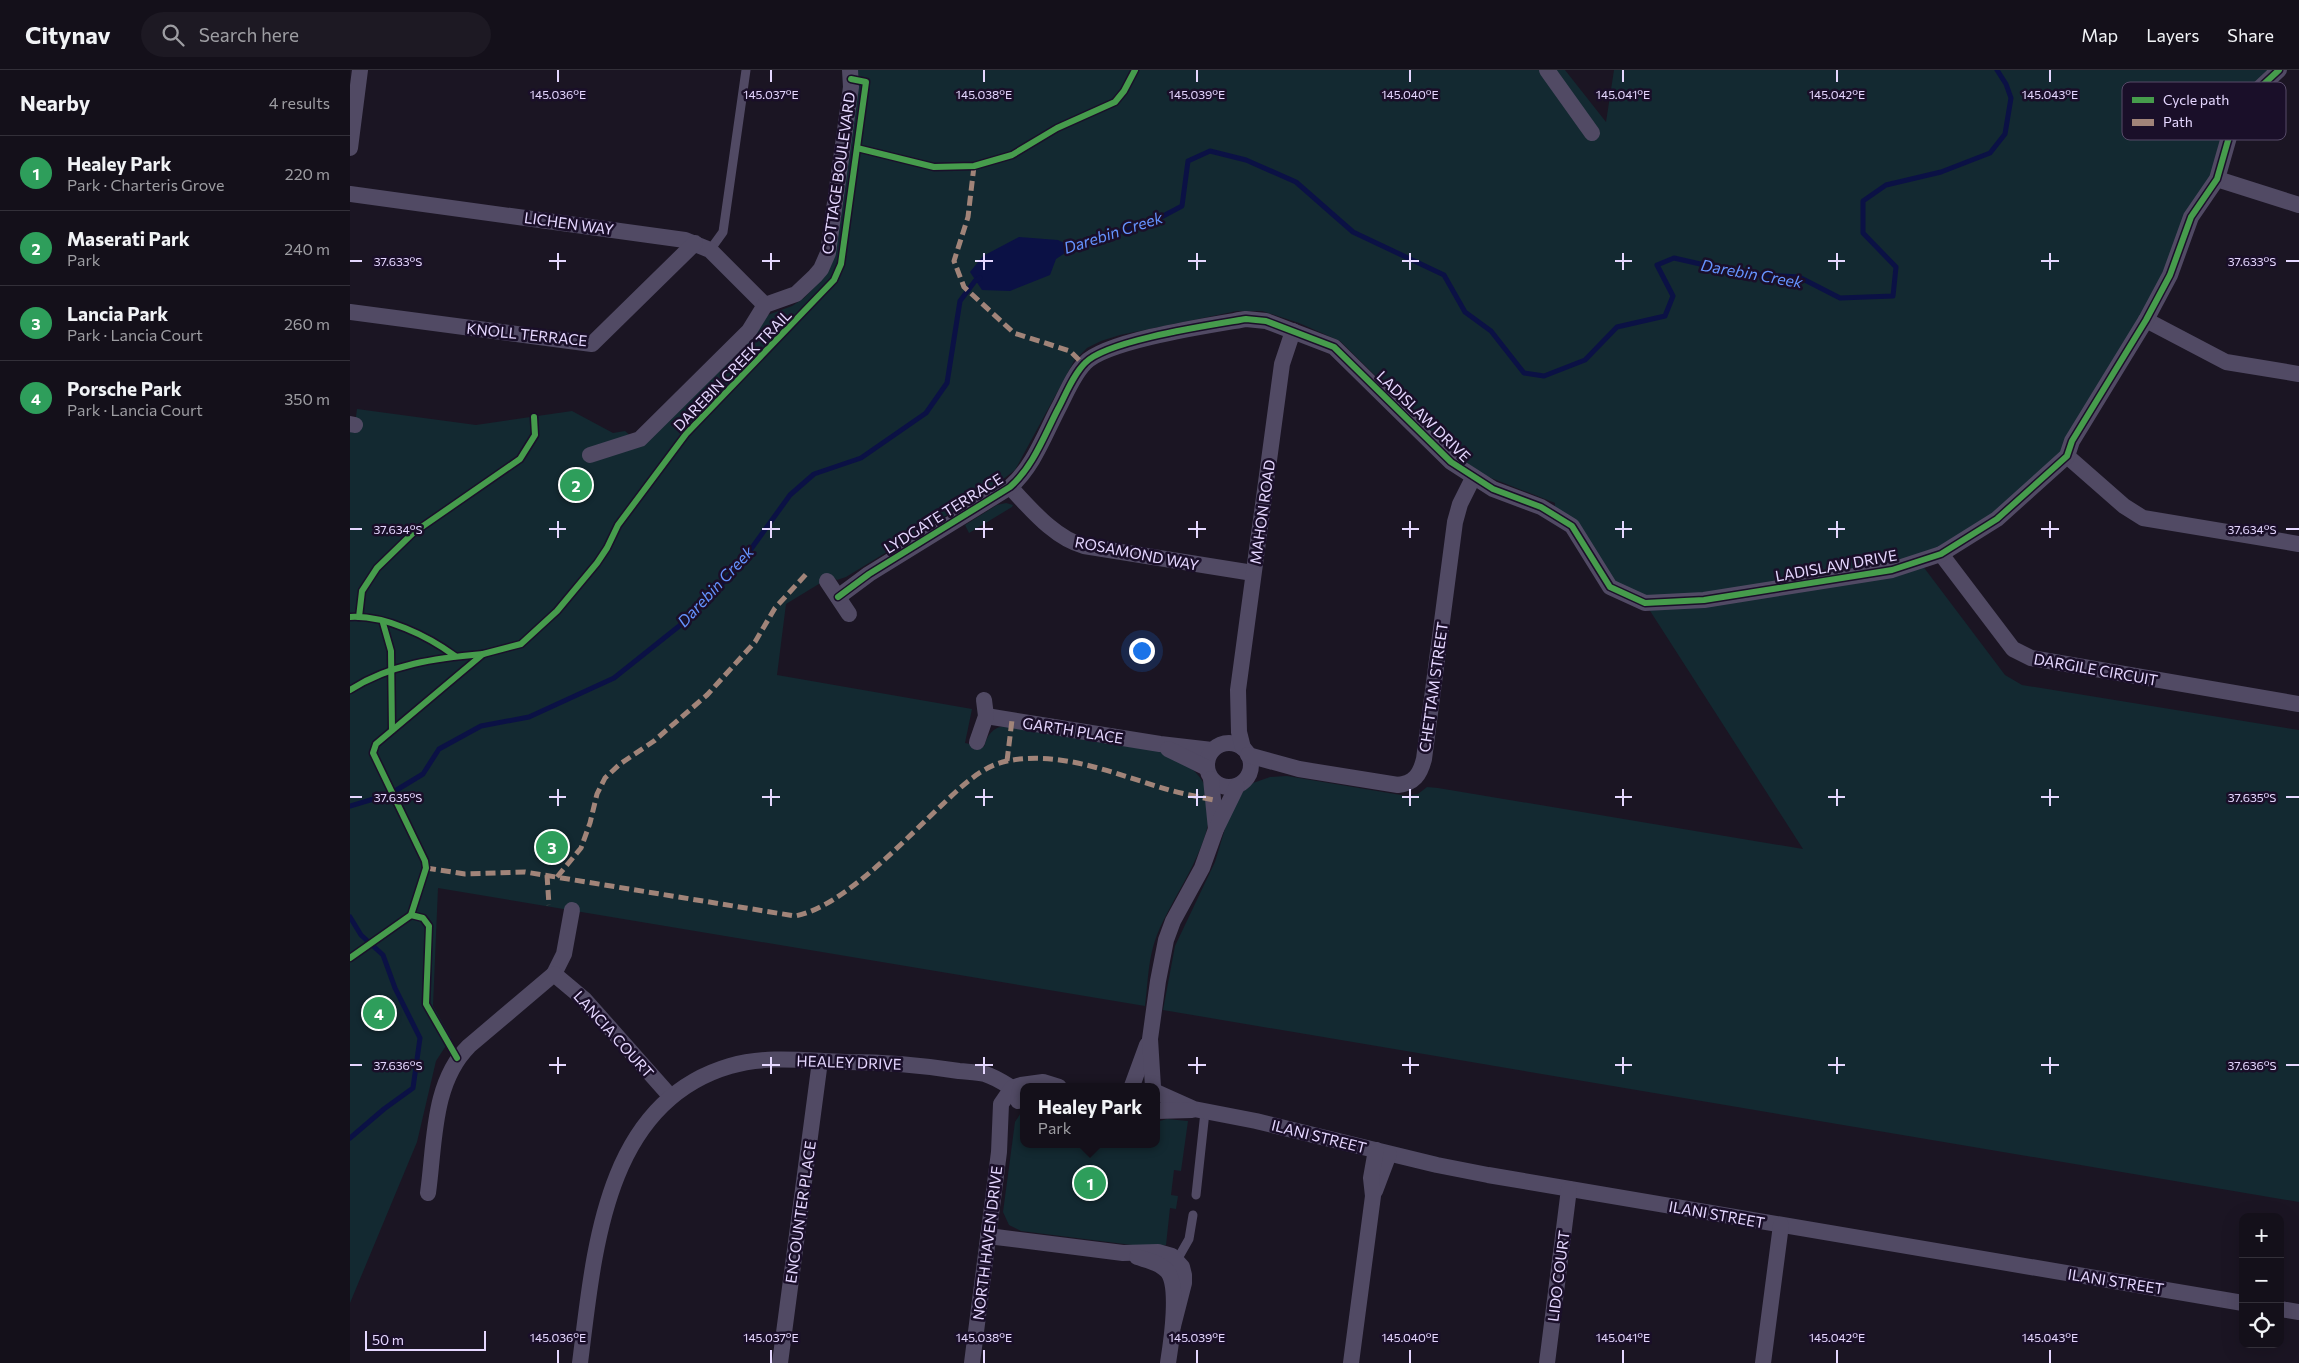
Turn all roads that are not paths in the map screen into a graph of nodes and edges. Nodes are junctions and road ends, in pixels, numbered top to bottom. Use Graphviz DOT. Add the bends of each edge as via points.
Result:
graph roads {
  1 [pos="360,70"];
  2 [pos="746,70"];
  3 [pos="850,70"];
  4 [pos="1547,70"];
  5 [pos="2279,70"];
  6 [pos="2266,82"];
  7 [pos="1592,133"];
  8 [pos="2228,140"];
  9 [pos="350,148"];
  10 [pos="2217,179"];
  11 [pos="350,194"];
  12 [pos="2299,205"];
  13 [pos="702,247"];
  14 [pos="765,305"];
  15 [pos="350,312"];
  16 [pos="2146,320"];
  17 [pos="1293,330"];
  18 [pos="2299,374"];
  19 [pos="590,455"];
  20 [pos="2067,456"];
  21 [pos="1473,478"];
  22 [pos="1010,486"];
  23 [pos="2299,544"];
  24 [pos="1941,554"];
  25 [pos="1253,573"];
  26 [pos="827,581"];
  27 [pos="838,597"];
  28 [pos="849,614"];
  29 [pos="1238,694"];
  30 [pos="2299,704"];
  31 [pos="977,742"];
  32 [pos="1160,744"];
  33 [pos="1216,747"];
  34 [pos="1246,751"];
  35 [pos="1300,769"];
  36 [pos="1209,773"];
  37 [pos="1242,782"];
  38 [pos="1216,829"];
  39 [pos="572,910"];
  40 [pos="554,974"];
  41 [pos="1150,1039"];
  42 [pos="820,1061"];
  43 [pos="1036,1083"];
  44 [pos="1051,1083"];
  45 [pos="1134,1083"];
  46 [pos="1152,1083"];
  47 [pos="1014,1095"];
  48 [pos="1160,1096"];
  49 [pos="671,1097"];
  50 [pos="1160,1111"];
  51 [pos="1199,1111"];
  52 [pos="1382,1152"];
  53 [pos="1569,1189"];
  54 [pos="428,1192"];
  55 [pos="1196,1195"];
  56 [pos="1193,1215"];
  57 [pos="1780,1226"];
  58 [pos="988,1236"];
  59 [pos="1123,1253"];
  60 [pos="1177,1260"];
  61 [pos="2239,1301"];
  62 [pos="2284,1310"];
  63 [pos="2299,1312"];
  64 [pos="1173,1326"];
  65 [pos="775,1362"];
  66 [pos="580,1363"];
  67 [pos="972,1363"];
  68 [pos="1168,1363"];
  69 [pos="1351,1363"];
  70 [pos="1547,1363"];
  71 [pos="1762,1363"];
  1 -- 9 [label="street"];
  2 -- 13 [label="lane" via="723,232"];
  3 -- 14 [label="street, COTTAGE BOULEVARD" via="851,87 825,261 796,294"];
  4 -- 7 [label="street"];
  5 -- 6 [label="street, LADISLAW DRIVE"];
  8 -- 10 [label="street, LADISLAW DRIVE"];
  10 -- 12 [label="street"];
  10 -- 16 [label="street, LADISLAW DRIVE" via="2191,217 2170,275"];
  11 -- 13 [label="street, LICHEN WAY" via="672,237"];
  13 -- 14 [label="street"];
  13 -- 15 [label="street, KNOLL TERRACE" via="592,344"];
  14 -- 19 [label="street" via="749,331 640,439"];
  16 -- 18 [label="street" via="2226,362"];
  16 -- 20 [label="street, LADISLAW DRIVE" via="2072,441"];
  17 -- 21 [label="street, LADISLAW DRIVE" via="1325,343 1343,355 1446,458"];
  17 -- 22 [label="street, LYDGATE TERRACE" via="1266,321 1246,319 1123,343 1099,352 1079,370 1028,468"];
  17 -- 25 [label="street, MAHON ROAD" via="1282,364"];
  20 -- 23 [label="street" via="2124,506 2143,518"];
  20 -- 24 [label="street, LADISLAW DRIVE" via="1997,520"];
  21 -- 24 [label="street, LADISLAW DRIVE" via="1493,490 1541,507 1572,526 1610,587 1645,603 1704,600 1883,572"];
  21 -- 35 [label="street, CHETTAM STREET" via="1455,522 1424,759 1419,775 1398,785"];
  22 -- 25 [label="street, ROSAMOND WAY" via="1071,542"];
  22 -- 27 [label="street, LYDGATE TERRACE" via="871,572"];
  24 -- 30 [label="street, DARGILE CIRCUIT" via="2013,649 2031,658"];
  25 -- 29 [label="street, MAHON ROAD"];
  26 -- 27 [label="street"];
  27 -- 28 [label="street"];
  29 -- 33 [label="street, MAHON ROAD"];
  29 -- 34 [label="street, MAHON ROAD" via="1239,732"];
  31 -- 32 [label="street, GARTH PLACE" via="985,708"];
  32 -- 33 [label="street, GARTH PLACE"];
  32 -- 36 [label="street, GARTH PLACE"];
  33 -- 34 [label="street" via="1232,743"];
  33 -- 36 [label="street" via="1209,755"];
  34 -- 35 [label="street, CHETTAM STREET"];
  34 -- 37 [label="street" via="1251,766"];
  35 -- 37 [label="street, CHETTAM STREET" via="1268,772"];
  36 -- 37 [label="street" via="1223,786"];
  36 -- 38 [label="street"];
  37 -- 38 [label="street"];
  38 -- 41 [label="street" via="1205,861 1166,940"];
  39 -- 40 [label="street" via="564,954"];
  40 -- 49 [label="street, LANCIA COURT" via="585,1000"];
  40 -- 54 [label="street" via="469,1046 450,1070 440,1102"];
  41 -- 45 [label="street"];
  41 -- 46 [label="street"];
  42 -- 47 [label="street, HEALEY DRIVE" via="894,1063 963,1071"];
  42 -- 49 [label="street, HEALEY DRIVE" via="759,1061 731,1066 704,1076"];
  42 -- 65 [label="street, ENCOUNTER PLACE"];
  43 -- 44 [label="street"];
  47 -- 58 [label="street, NORTH HAVEN DRIVE" via="999,1152"];
  48 -- 51 [label="street, ILANI STREET"];
  49 -- 66 [label="street, HEALEY DRIVE" via="633,1140 604,1214 594,1254"];
  50 -- 51 [label="street, ILANI STREET"];
  51 -- 52 [label="street, ILANI STREET" via="1265,1123"];
  51 -- 55 [label="lane"];
  52 -- 53 [label="street, ILANI STREET"];
  52 -- 69 [label="street" via="1373,1196"];
  53 -- 57 [label="street, ILANI STREET"];
  53 -- 70 [label="street, LIDO COURT"];
  56 -- 60 [label="lane" via="1189,1239"];
  57 -- 61 [label="street, ILANI STREET"];
  57 -- 71 [label="street"];
  58 -- 59 [label="street"];
  58 -- 67 [label="street, NORTH HAVEN DRIVE"];
  59 -- 60 [label="street" via="1165,1253"];
  59 -- 64 [label="street" via="1157,1264 1169,1273"];
  60 -- 64 [label="street" via="1182,1267 1184,1283"];
  62 -- 63 [label="street"];
  64 -- 68 [label="street"];
}
